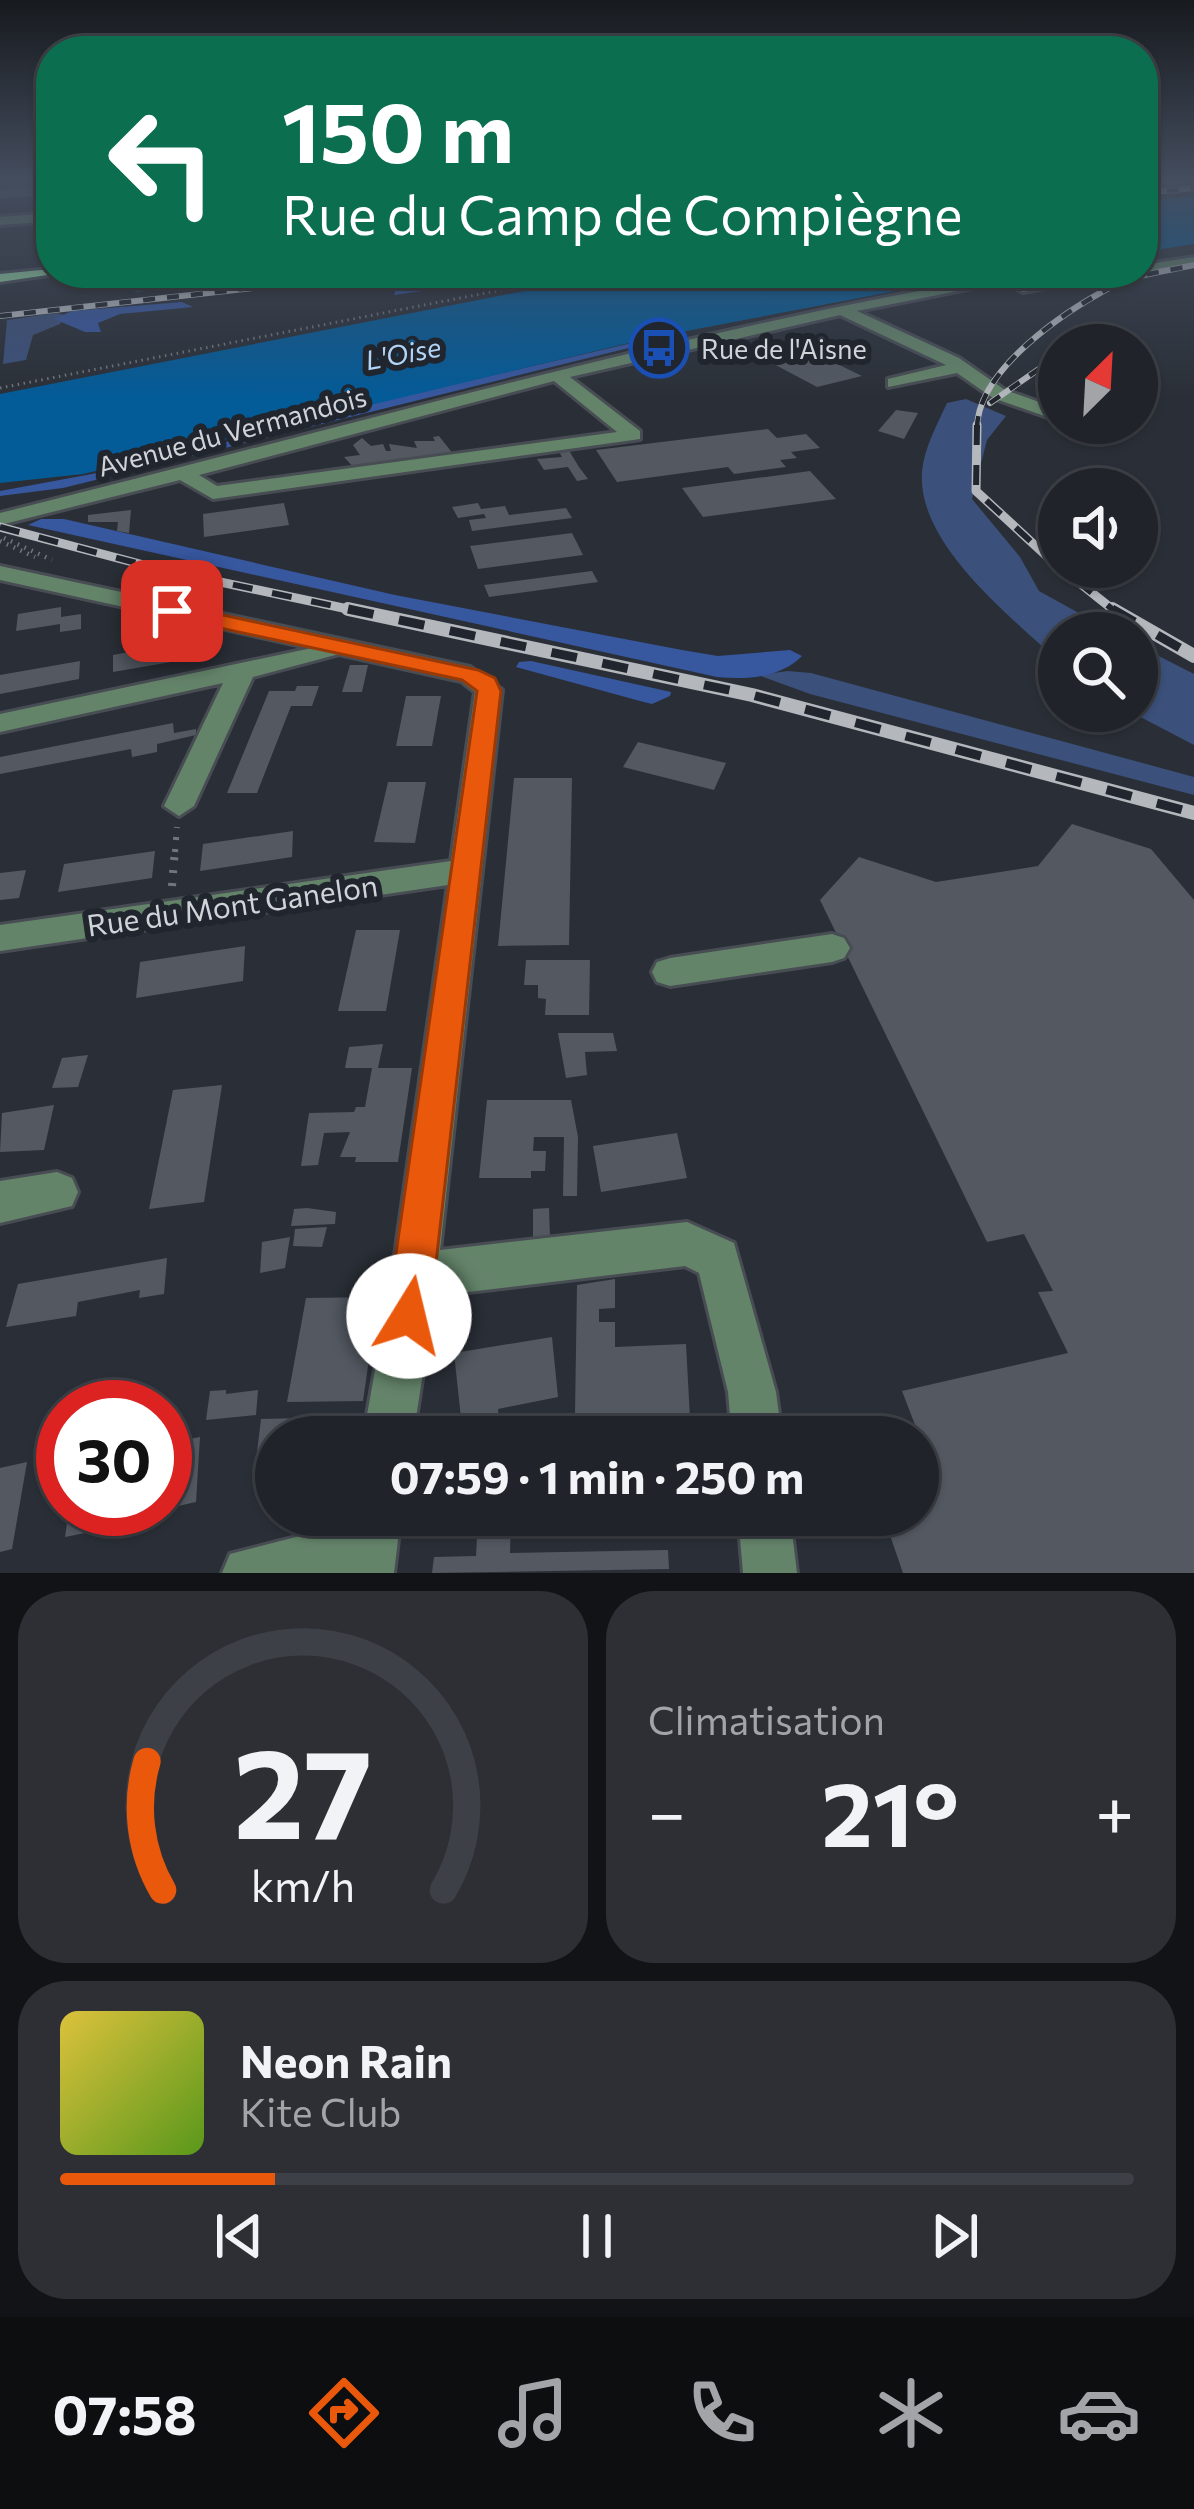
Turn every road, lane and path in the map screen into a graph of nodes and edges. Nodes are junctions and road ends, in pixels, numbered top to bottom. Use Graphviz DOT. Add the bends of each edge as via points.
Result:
graph roads {
  1 [pos="1194,252"];
  2 [pos="1158,256"];
  3 [pos="1194,261"];
  4 [pos="1158,267"];
  5 [pos="36,275"];
  6 [pos="0,278"];
  7 [pos="509,288"];
  8 [pos="980,288"];
  9 [pos="1029,288"];
  10 [pos="873,314"];
  11 [pos="960,367"];
  12 [pos="559,377"];
  13 [pos="894,383"];
  14 [pos="0,388"];
  15 [pos="1038,408"];
  16 [pos="185,474"];
  17 [pos="0,519"];
  18 [pos="0,538"];
  19 [pos="65,566"];
  20 [pos="0,573"];
  21 [pos="34,580"];
  22 [pos="0,594"];
  23 [pos="332,646"];
  24 [pos="242,673"];
  25 [pos="0,723"];
  26 [pos="179,806"];
  27 [pos="464,871"];
  28 [pos="170,913"];
  29 [pos="0,938"];
  30 [pos="832,948"];
  31 [pos="670,972"];
  32 [pos="57,1192"];
  33 [pos="0,1202"];
  34 [pos="416,1276"];
  35 [pos="392,1416"];
  36 [pos="755,1416"];
  37 [pos="766,1536"];
  38 [pos="371,1545"];
  39 [pos="249,1573"];
  40 [pos="770,1573"];
  1 -- 2 [label="street"];
  3 -- 4 [label="street"];
  5 -- 6 [label="main road"];
  7 -- 14 [label="path"];
  8 -- 10 [label="street, Avenue du Vermandois"];
  9 -- 10 [label="street"];
  10 -- 11 [label="street"];
  10 -- 12 [label="street, Avenue du Vermandois" via="842,310"];
  11 -- 13 [label="street"];
  11 -- 15 [label="street"];
  12 -- 16 [label="street, Avenue du Vermandois"];
  12 -- 16 [label="street" via="633,435 213,493"];
  16 -- 17 [label="street, Avenue du Vermandois"];
  18 -- 19 [label="path"];
  20 -- 21 [label="street"];
  21 -- 22 [label="street"];
  21 -- 23 [label="street"];
  23 -- 24 [label="street"];
  23 -- 27 [label="street" via="486,683"];
  24 -- 25 [label="street"];
  24 -- 26 [label="street"];
  26 -- 28 [label="path"];
  27 -- 28 [label="street, Rue du Mont Ganelon"];
  27 -- 34 [label="street"];
  28 -- 29 [label="street, Rue du Mont Ganelon"];
  30 -- 31 [label="street"];
  32 -- 33 [label="street"];
  34 -- 35 [label="street"];
  34 -- 36 [label="street" via="687,1244 718,1259"];
  37 -- 40 [label="street"];
  38 -- 39 [label="street"];
}
